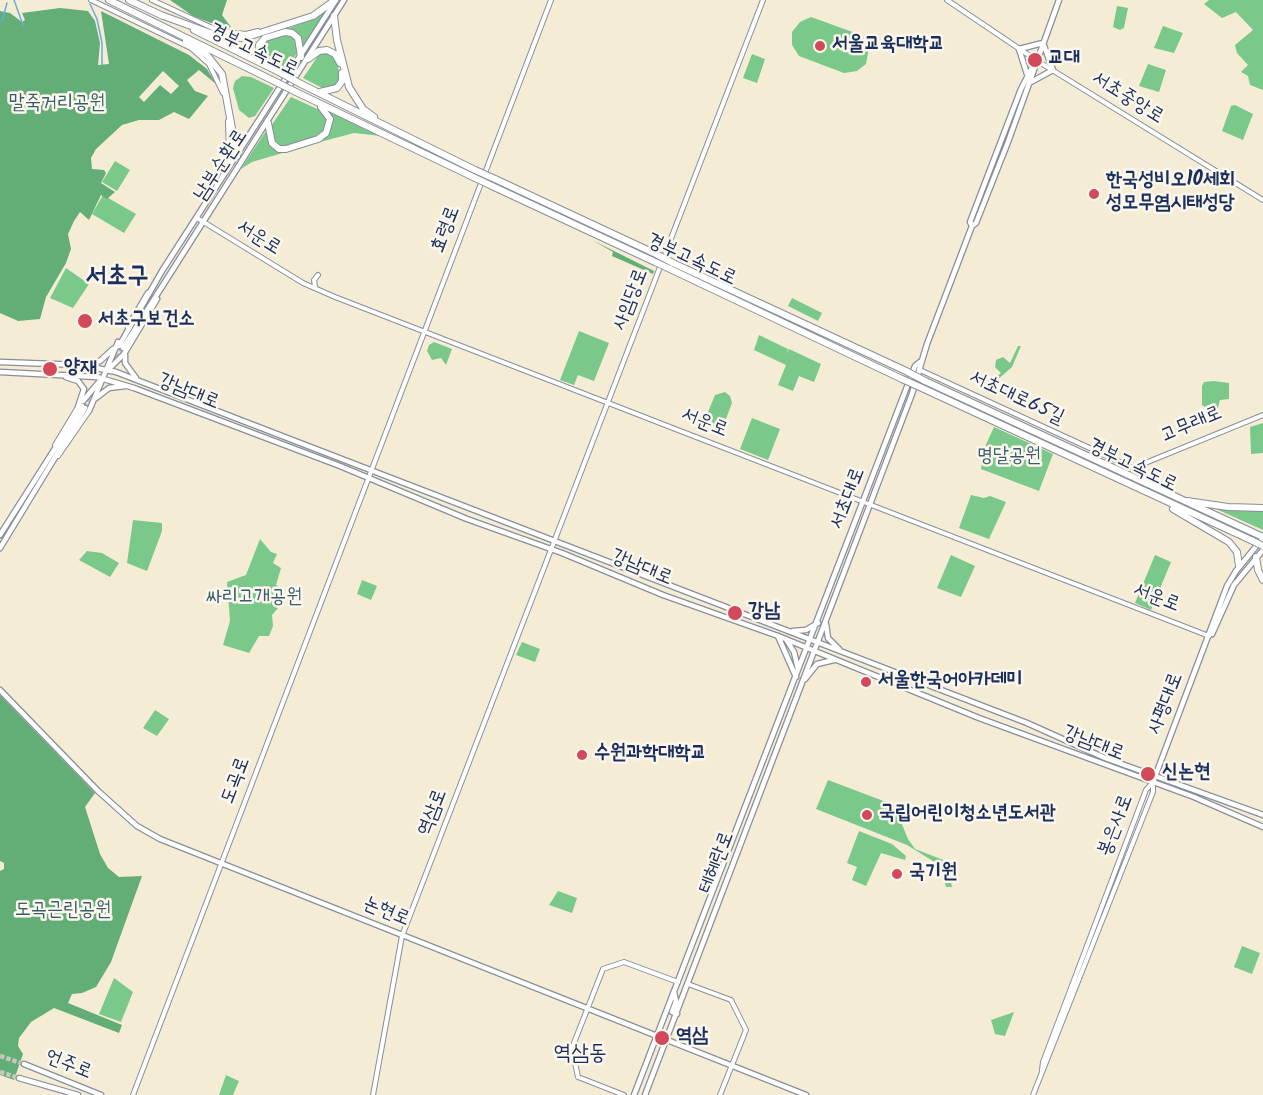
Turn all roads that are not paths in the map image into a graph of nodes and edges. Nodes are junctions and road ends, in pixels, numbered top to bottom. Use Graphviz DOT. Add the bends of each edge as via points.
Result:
graph roads {
  1 [pos="91,0"];
  2 [pos="109,0"];
  3 [pos="129,0"];
  4 [pos="152,0"];
  5 [pos="335,0"];
  6 [pos="344,0"];
  7 [pos="551,0"];
  8 [pos="763,0"];
  9 [pos="947,0"];
  10 [pos="1059,0"];
  11 [pos="161,15"];
  12 [pos="313,16"];
  13 [pos="334,16"];
  14 [pos="158,23"];
  15 [pos="1043,43"];
  16 [pos="1019,49"];
  17 [pos="301,57"];
  18 [pos="308,59"];
  19 [pos="1036,60"];
  20 [pos="276,70"];
  21 [pos="1053,70"];
  22 [pos="1027,74"];
  23 [pos="1031,82"];
  24 [pos="319,92"];
  25 [pos="300,94"];
  26 [pos="268,123"];
  27 [pos="391,130"];
  28 [pos="237,156"];
  29 [pos="474,173"];
  30 [pos="224,178"];
  31 [pos="1263,200"];
  32 [pos="196,218"];
  33 [pos="203,222"];
  34 [pos="972,226"];
  35 [pos="654,258"];
  36 [pos="672,266"];
  37 [pos="318,274"];
  38 [pos="158,278"];
  39 [pos="318,290"];
  40 [pos="125,332"];
  41 [pos="425,332"];
  42 [pos="121,348"];
  43 [pos="0,362"];
  44 [pos="920,362"];
  45 [pos="81,365"];
  46 [pos="108,370"];
  47 [pos="920,370"];
  48 [pos="0,372"];
  49 [pos="55,374"];
  50 [pos="103,378"];
  51 [pos="138,380"];
  52 [pos="134,388"];
  53 [pos="608,403"];
  54 [pos="83,408"];
  55 [pos="1263,415"];
  56 [pos="50,461"];
  57 [pos="1132,468"];
  58 [pos="372,471"];
  59 [pos="369,479"];
  60 [pos="1142,491"];
  61 [pos="1169,496"];
  62 [pos="864,502"];
  63 [pos="870,505"];
  64 [pos="1263,508"];
  65 [pos="0,534"];
  66 [pos="1262,536"];
  67 [pos="554,543"];
  68 [pos="0,548"];
  69 [pos="1263,548"];
  70 [pos="551,549"];
  71 [pos="1256,557"];
  72 [pos="1239,566"];
  73 [pos="1263,580"];
  74 [pos="826,618"];
  75 [pos="818,623"];
  76 [pos="789,631"];
  77 [pos="778,636"];
  78 [pos="1210,636"];
  79 [pos="786,639"];
  80 [pos="811,640"];
  81 [pos="817,642"];
  82 [pos="808,648"];
  83 [pos="814,651"];
  84 [pos="842,651"];
  85 [pos="803,660"];
  86 [pos="837,661"];
  87 [pos="797,675"];
  88 [pos="804,675"];
  89 [pos="801,685"];
  90 [pos="0,690"];
  91 [pos="1156,775"];
  92 [pos="1153,782"];
  93 [pos="1263,815"];
  94 [pos="1263,827"];
  95 [pos="221,865"];
  96 [pos="402,936"];
  97 [pos="678,982"];
  98 [pos="688,984"];
  99 [pos="674,992"];
  100 [pos="588,1008"];
  101 [pos="676,1014"];
  102 [pos="656,1036"];
  103 [pos="666,1040"];
  104 [pos="24,1064"];
  105 [pos="645,1065"];
  106 [pos="732,1065"];
  107 [pos="19,1078"];
  108 [pos="648,1087"];
  109 [pos="78,1095"];
  110 [pos="101,1095"];
  111 [pos="133,1095"];
  112 [pos="373,1095"];
  113 [pos="624,1095"];
  114 [pos="634,1095"];
  115 [pos="645,1095"];
  116 [pos="720,1095"];
  117 [pos="806,1095"];
  118 [pos="1033,1095"];
  1 -- 30 [label="main road" via="172,37 209,64 228,116 229,156"];
  2 -- 14 [label="highway, 경부고속도로"];
  3 -- 11 [label="highway, 경부고속도로"];
  4 -- 12 [label="main road" via="230,33 246,34"];
  5 -- 12 [label="highway"];
  5 -- 17 [label="main road, 남부순환로"];
  6 -- 13 [label="main road, 남부순환로"];
  7 -- 41 [label="main road, 효령로"];
  8 -- 53 [label="main road, 사임당로"];
  9 -- 16 [label="main road, 서초중앙로"];
  10 -- 15 [label="main road, 서초대로"];
  11 -- 12 [label="highway" via="221,37 239,39"];
  11 -- 20 [label="highway, 경부고속도로"];
  13 -- 18 [label="main road, 남부순환로"];
  13 -- 27 [label="highway" via="349,87 363,109"];
  14 -- 25 [label="highway, 경부고속도로, bridge"];
  14 -- 28 [label="highway" via="205,53 220,70"];
  15 -- 16 [label="main road"];
  15 -- 19 [label="main road, 서초대로"];
  15 -- 21 [label="main road"];
  16 -- 19 [label="main road, 서초중앙로"];
  16 -- 22 [label="main road"];
  17 -- 20 [label="highway" via="300,41 293,33 267,37 258,50"];
  17 -- 28 [label="main road, 남부순환로"];
  18 -- 24 [label="highway" via="326,50 339,60 340,86"];
  18 -- 26 [label="main road, 남부순환로"];
  19 -- 21 [label="main road, 서초중앙로"];
  19 -- 22 [label="main road, 서초대로"];
  19 -- 23 [label="main road, 서초대로"];
  20 -- 24 [label="highway, 경부고속도로, bridge"];
  21 -- 23 [label="main road"];
  21 -- 31 [label="main road, 서초중앙로"];
  22 -- 34 [label="main road, 서초대로" via="970,222"];
  23 -- 34 [label="main road, 서초대로"];
  24 -- 27 [label="highway, 경부고속도로"];
  25 -- 26 [label="highway" via="328,114 329,127 322,137 279,149 271,141"];
  25 -- 29 [label="highway, 경부고속도로"];
  26 -- 33 [label="main road, 남부순환로"];
  27 -- 29 [label="highway, 경부고속도로"];
  28 -- 30 [label="main road, 남부순환로"];
  29 -- 35 [label="highway, 경부고속도로, bridge" via="495,179"];
  29 -- 35 [label="highway, 경부고속도로, bridge" via="492,186"];
  30 -- 32 [label="main road, 남부순환로"];
  32 -- 33 [label="main road, 서운로"];
  32 -- 38 [label="main road, 남부순환로"];
  33 -- 39 [label="main road, 서운로"];
  33 -- 42 [label="main road, 남부순환로"];
  34 -- 44 [label="main road, 서초대로"];
  35 -- 36 [label="highway, 경부고속도로, bridge"];
  36 -- 60 [label="highway, 경부고속도로, bridge"];
  36 -- 61 [label="highway, 경부고속도로, bridge"];
  37 -- 39 [label="main road" via="313,281"];
  38 -- 40 [label="main road"];
  38 -- 42 [label="main road, 남부순환로"];
  39 -- 41 [label="main road, 서운로"];
  40 -- 42 [label="main road"];
  40 -- 42 [label="main road" via="117,348 123,352"];
  41 -- 53 [label="main road, 서운로"];
  41 -- 58 [label="main road, 효령로"];
  42 -- 45 [label="main road" via="100,361"];
  42 -- 46 [label="main road"];
  42 -- 46 [label="main road"];
  42 -- 51 [label="main road" via="125,363"];
  43 -- 45 [label="main road, 강남대로"];
  44 -- 47 [label="main road, 서초대로"];
  44 -- 62 [label="main road, 서초대로" via="915,366"];
  45 -- 46 [label="main road, 강남대로"];
  46 -- 50 [label="main road"];
  46 -- 51 [label="main road, 강남대로"];
  47 -- 57 [label="main road, 서초대로65길"];
  47 -- 63 [label="main road, 서초대로"];
  48 -- 49 [label="main road, 강남대로"];
  49 -- 50 [label="main road, 강남대로"];
  49 -- 54 [label="main road" via="83,387"];
  50 -- 52 [label="main road, 강남대로"];
  50 -- 54 [label="main road"];
  50 -- 54 [label="main road"];
  51 -- 58 [label="main road, 강남대로"];
  52 -- 54 [label="main road" via="106,389"];
  52 -- 59 [label="main road, 강남대로"];
  53 -- 62 [label="main road, 서운로"];
  53 -- 67 [label="main road, 사임당로"];
  54 -- 56 [label="main road"];
  55 -- 57 [label="main road, 고무래로"];
  56 -- 65 [label="main road"];
  56 -- 68 [label="main road"];
  58 -- 59 [label="main road, 도곡로"];
  58 -- 67 [label="main road, 강남대로"];
  59 -- 70 [label="main road, 강남대로"];
  59 -- 95 [label="main road, 도곡로"];
  60 -- 69 [label="highway, 경부고속도로, bridge"];
  60 -- 72 [label="highway" via="1230,542 1237,552"];
  61 -- 64 [label="highway" via="1204,504"];
  61 -- 66 [label="highway, 경부고속도로"];
  62 -- 63 [label="main road, 서운로"];
  62 -- 75 [label="main road, 서초대로"];
  63 -- 74 [label="main road, 서초대로"];
  63 -- 78 [label="main road, 서운로"];
  66 -- 72 [label="main road, 사평대로"];
  67 -- 70 [label="main road, 역삼로"];
  67 -- 76 [label="main road, 강남대로"];
  69 -- 71 [label="main road, 사평대로"];
  70 -- 77 [label="main road, 강남대로"];
  70 -- 96 [label="main road, 역삼로"];
  71 -- 73 [label="highway"];
  71 -- 78 [label="main road, 사평대로" via="1234,585"];
  72 -- 78 [label="main road, 사평대로" via="1227,586"];
  74 -- 81 [label="main road, 서초대로"];
  74 -- 84 [label="main road" via="826,635"];
  75 -- 76 [label="main road" via="806,630"];
  75 -- 80 [label="main road, 서초대로"];
  76 -- 80 [label="main road, 강남대로"];
  77 -- 79 [label="main road, 강남대로"];
  77 -- 87 [label="main road"];
  78 -- 91 [label="main road, 사평대로"];
  79 -- 82 [label="main road, 강남대로"];
  79 -- 87 [label="main road" via="796,657"];
  80 -- 81 [label="main road, 강남대로"];
  80 -- 82 [label="main road, 서초대로"];
  81 -- 83 [label="main road, 테헤란로"];
  81 -- 84 [label="main road, 강남대로"];
  82 -- 83 [label="main road, 강남대로"];
  82 -- 85 [label="main road, 테헤란로"];
  83 -- 86 [label="main road, 강남대로"];
  83 -- 88 [label="main road, 테헤란로"];
  84 -- 91 [label="main road, 강남대로"];
  85 -- 87 [label="main road, 테헤란로"];
  85 -- 88 [label="main road" via="808,660"];
  86 -- 89 [label="main road" via="815,666"];
  86 -- 92 [label="main road, 강남대로"];
  87 -- 97 [label="main road, 테헤란로"];
  88 -- 89 [label="main road, 테헤란로"];
  89 -- 98 [label="main road, 테헤란로"];
  90 -- 95 [label="main road, 논현로" via="137,826"];
  91 -- 92 [label="main road, 사평대로"];
  91 -- 93 [label="main road, 강남대로"];
  92 -- 94 [label="main road, 강남대로"];
  92 -- 118 [label="main road, 봉은사로" via="1145,793"];
  95 -- 96 [label="main road, 논현로"];
  95 -- 111 [label="main road, 도곡로"];
  96 -- 100 [label="main road, 논현로"];
  96 -- 112 [label="main road, 역삼로"];
  97 -- 99 [label="main road, 테헤란로"];
  97 -- 100 [label="main road" via="624,963 603,969"];
  98 -- 101 [label="main road, 테헤란로"];
  98 -- 106 [label="main road" via="731,1000 746,1030"];
  99 -- 101 [label="main road" via="672,1012"];
  99 -- 102 [label="main road, 테헤란로"];
  100 -- 102 [label="main road, 논현로"];
  100 -- 113 [label="main road" via="572,1048 578,1077"];
  101 -- 103 [label="main road, 테헤란로"];
  102 -- 103 [label="main road, 논현로"];
  102 -- 105 [label="main road, 테헤란로"];
  103 -- 106 [label="main road, 논현로"];
  103 -- 108 [label="main road, 테헤란로"];
  104 -- 110 [label="main road, 언주로"];
  105 -- 108 [label="main road" via="652,1065"];
  105 -- 114 [label="main road, 테헤란로"];
  106 -- 116 [label="main road"];
  106 -- 117 [label="main road, 논현로"];
  107 -- 109 [label="main road, 언주로"];
  108 -- 115 [label="main road, 테헤란로"];
}
